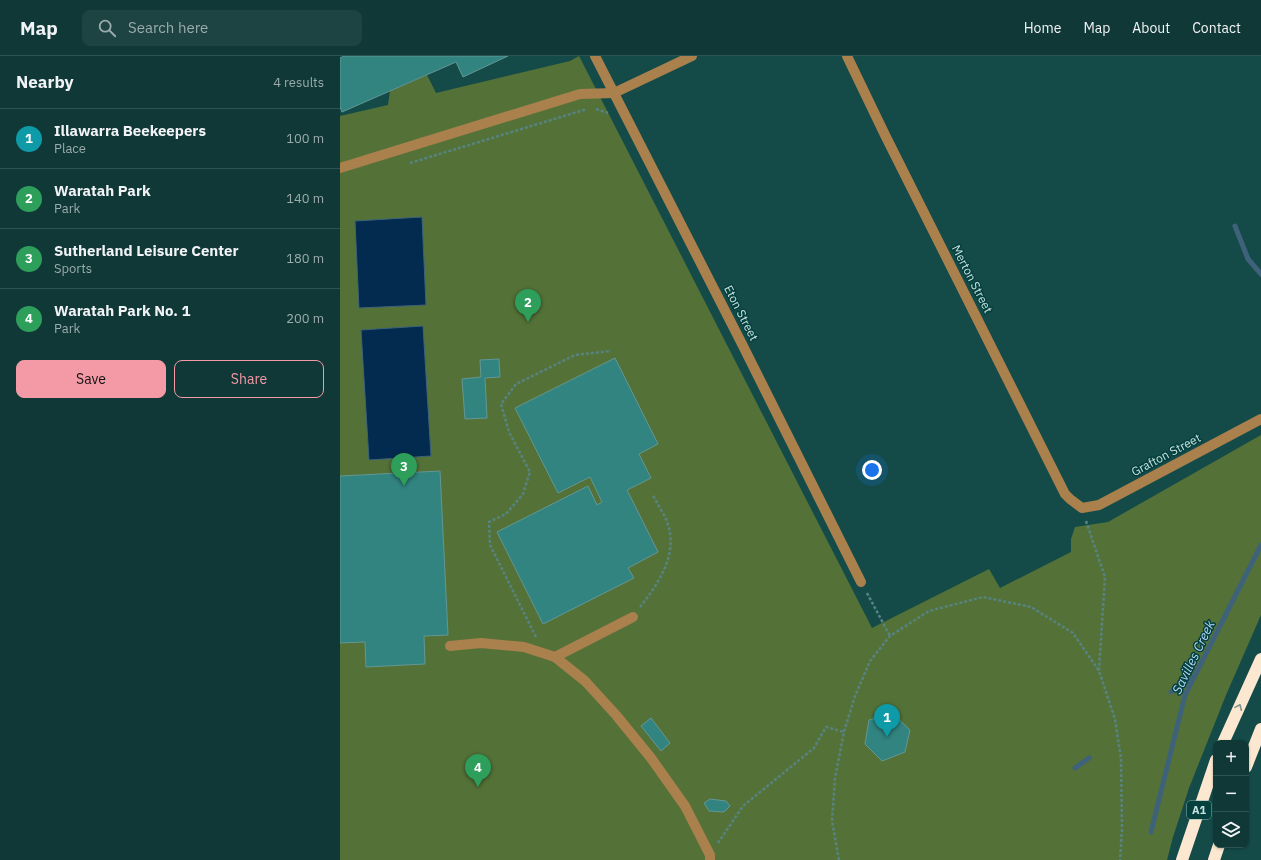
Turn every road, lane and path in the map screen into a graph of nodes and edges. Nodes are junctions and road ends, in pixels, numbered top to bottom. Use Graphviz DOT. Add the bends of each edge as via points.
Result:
graph roads {
  1 [pos="595,56"];
  2 [pos="692,56"];
  3 [pos="847,56"];
  4 [pos="614,93"];
  5 [pos="627,118"];
  6 [pos="408,163"];
  7 [pos="340,168"];
  8 [pos="611,351"];
  9 [pos="1261,419"];
  10 [pos="653,495"];
  11 [pos="1082,508"];
  12 [pos="862,582"];
  13 [pos="633,617"];
  14 [pos="890,636"];
  15 [pos="450,646"];
  16 [pos="544,654"];
  17 [pos="555,657"];
  18 [pos="1261,659"];
  19 [pos="1099,671"];
  20 [pos="1261,729"];
  21 [pos="844,732"];
  22 [pos="1224,740"];
  23 [pos="1249,759"];
  24 [pos="1213,769"];
  25 [pos="1218,848"];
  26 [pos="710,857"];
  27 [pos="839,860"];
  28 [pos="1120,860"];
  29 [pos="1182,860"];
  30 [pos="1214,860"];
  1 -- 4 [label="street, Eton Street"];
  2 -- 4 [label="street"];
  3 -- 11 [label="street, Merton Street" via="1065,494"];
  4 -- 5 [label="street, Eton Street"];
  4 -- 7 [label="street" via="580,94"];
  5 -- 6 [label="path" via="617,123 608,113 599,109 587,109"];
  5 -- 12 [label="street, Eton Street"];
  8 -- 16 [label="path" via="575,355 516,384 500,404 509,432 530,472 523,494 506,514 489,522 490,546"];
  9 -- 11 [label="street, Grafton Street" via="1099,504"];
  10 -- 13 [label="path" via="667,523 670,541 667,564 653,591"];
  11 -- 19 [label="path" via="1105,577"];
  12 -- 14 [label="path"];
  13 -- 17 [label="street"];
  14 -- 19 [label="path" via="929,611 982,597 1031,607 1073,633"];
  14 -- 21 [label="path" via="870,661 855,696"];
  15 -- 16 [label="street" via="481,643 524,647"];
  16 -- 17 [label="street"];
  17 -- 26 [label="street" via="585,681 651,758 684,806"];
  22 -- 18 [label="highway, one-way"];
  19 -- 28 [label="path" via="1115,719 1121,759"];
  20 -- 23 [label="highway"];
  21 -- 26 [label="path" via="826,727 814,748 743,806"];
  21 -- 27 [label="path" via="835,778 832,821"];
  24 -- 29 [label="highway, A1"];
  25 -- 30 [label="highway"];
}
